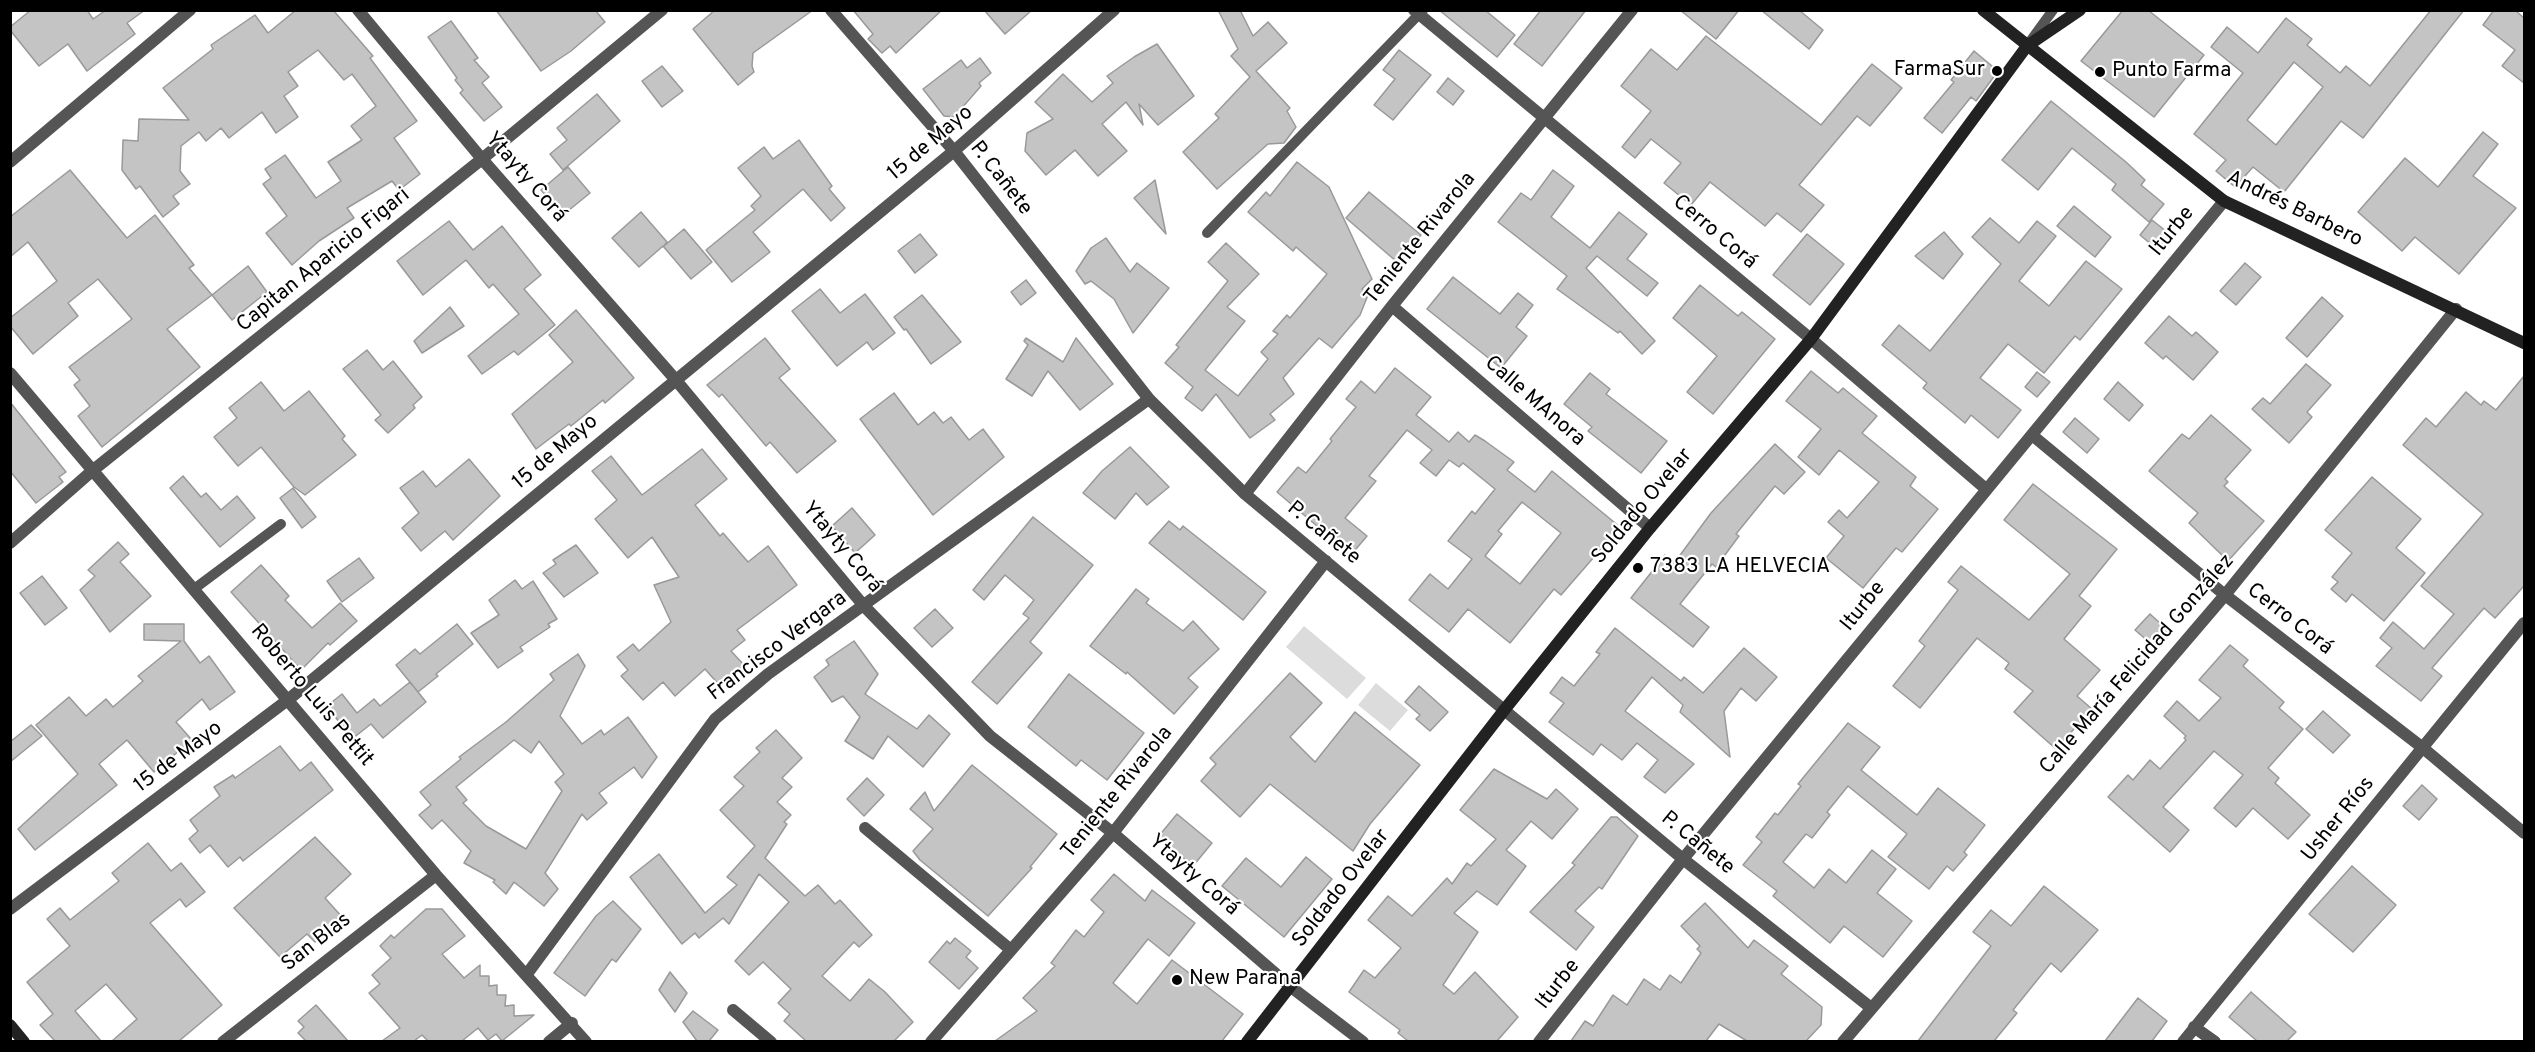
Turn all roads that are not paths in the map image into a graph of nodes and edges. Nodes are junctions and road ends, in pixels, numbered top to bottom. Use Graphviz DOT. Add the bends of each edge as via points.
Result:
graph roads {
  1 [pos="190,10"];
  2 [pos="358,10"];
  3 [pos="662,10"];
  4 [pos="831,10"];
  5 [pos="1114,10"];
  6 [pos="1632,10"];
  7 [pos="1983,10"];
  8 [pos="2053,10"];
  9 [pos="2080,10"];
  10 [pos="1419,12"];
  11 [pos="2027,46"];
  12 [pos="1544,117"];
  13 [pos="954,151"];
  14 [pos="482,159"];
  15 [pos="10,162"];
  16 [pos="2224,201"];
  17 [pos="1207,233"];
  18 [pos="1392,306"];
  19 [pos="2456,309"];
  20 [pos="1811,339"];
  21 [pos="2524,343"];
  22 [pos="10,373"];
  23 [pos="675,379"];
  24 [pos="1149,399"];
  25 [pos="2032,435"];
  26 [pos="92,471"];
  27 [pos="1986,489"];
  28 [pos="1245,494"];
  29 [pos="281,524"];
  30 [pos="1650,528"];
  31 [pos="10,543"];
  32 [pos="1326,561"];
  33 [pos="194,589"];
  34 [pos="2226,595"];
  35 [pos="864,606"];
  36 [pos="2524,623"];
  37 [pos="289,699"];
  38 [pos="1505,709"];
  39 [pos="2423,748"];
  40 [pos="865,828"];
  41 [pos="1113,832"];
  42 [pos="2524,833"];
  43 [pos="1683,859"];
  44 [pos="436,875"];
  45 [pos="10,909"];
  46 [pos="1011,950"];
  47 [pos="527,974"];
  48 [pos="1291,987"];
  49 [pos="1870,1007"];
  50 [pos="733,1010"];
  51 [pos="572,1023"];
  52 [pos="10,1025"];
  53 [pos="2194,1028"];
  54 [pos="24,1041"];
  55 [pos="223,1041"];
  56 [pos="549,1041"];
  57 [pos="586,1041"];
  58 [pos="771,1041"];
  59 [pos="931,1041"];
  60 [pos="1247,1041"];
  61 [pos="1364,1041"];
  62 [pos="1539,1041"];
  63 [pos="1843,1041"];
  64 [pos="2183,1041"];
  65 [pos="2215,1041"];
  1 -- 15 [label="street"];
  2 -- 14 [label="street, Ytayty Corá"];
  3 -- 14 [label="street, Capitan Aparicio Figari"];
  4 -- 13 [label="street, P. Cañete"];
  5 -- 13 [label="street, 15 de Mayo"];
  6 -- 12 [label="street, Teniente Rivarola"];
  7 -- 11 [label="main road, Andrés Barbero"];
  8 -- 11 [label="lane"];
  9 -- 11 [label="main road, Soldado Ovelar"];
  10 -- 12 [label="street, Cerro Corá"];
  10 -- 17 [label="lane"];
  11 -- 16 [label="main road, Andrés Barbero"];
  11 -- 20 [label="main road, Soldado Ovelar"];
  12 -- 18 [label="street, Teniente Rivarola"];
  12 -- 20 [label="street, Cerro Corá"];
  13 -- 23 [label="street, 15 de Mayo"];
  13 -- 24 [label="street, P. Cañete"];
  14 -- 23 [label="street, Ytayty Corá"];
  14 -- 26 [label="street, Capitan Aparicio Figari"];
  16 -- 19 [label="main road, Andrés Barbero"];
  16 -- 25 [label="street, Iturbe"];
  18 -- 28 [label="street, Teniente Rivarola"];
  18 -- 30 [label="street, Calle MAnora"];
  19 -- 21 [label="main road, Andrés Barbero"];
  19 -- 34 [label="street, Calle María Felicidad González"];
  20 -- 27 [label="street, Cerro Corá"];
  20 -- 30 [label="main road, Soldado Ovelar"];
  22 -- 26 [label="street, Roberto Luis Pettit"];
  23 -- 35 [label="street, Ytayty Corá"];
  23 -- 37 [label="street, 15 de Mayo"];
  24 -- 28 [label="street, P. Cañete"];
  24 -- 35 [label="street, Francisco Vergara"];
  25 -- 27 [label="street, Iturbe"];
  25 -- 34 [label="street, Cerro Corá"];
  26 -- 31 [label="street, Capitan Aparicio Figari"];
  26 -- 33 [label="street, Roberto Luis Pettit"];
  27 -- 43 [label="street, Iturbe"];
  28 -- 32 [label="street, P. Cañete"];
  29 -- 33 [label="lane"];
  30 -- 38 [label="main road, Soldado Ovelar"];
  32 -- 38 [label="street, P. Cañete"];
  32 -- 41 [label="street, Teniente Rivarola"];
  33 -- 37 [label="street, Roberto Luis Pettit"];
  34 -- 39 [label="street, Cerro Corá"];
  34 -- 49 [label="street, Calle María Felicidad González"];
  35 -- 41 [label="street, Ytayty Corá" via="990,736"];
  35 -- 47 [label="street, Francisco Vergara" via="768,674 715,720"];
  36 -- 39 [label="street, Usher Ríos"];
  37 -- 44 [label="street, Roberto Luis Pettit"];
  37 -- 45 [label="street, 15 de Mayo"];
  38 -- 43 [label="street, P. Cañete"];
  38 -- 48 [label="main road, Soldado Ovelar"];
  39 -- 42 [label="street, Cerro Corá"];
  39 -- 53 [label="street, Usher Ríos"];
  40 -- 46 [label="street"];
  41 -- 46 [label="street, Teniente Rivarola"];
  41 -- 48 [label="street, Ytayty Corá"];
  43 -- 49 [label="street, P. Cañete"];
  43 -- 62 [label="street, Iturbe"];
  44 -- 47 [label="street, Roberto Luis Pettit"];
  44 -- 55 [label="street, San Blas"];
  46 -- 59 [label="street, Teniente Rivarola"];
  47 -- 51 [label="street, Roberto Luis Pettit"];
  48 -- 60 [label="main road, Soldado Ovelar"];
  48 -- 61 [label="street, Ytayty Corá"];
  49 -- 63 [label="street, Calle María Felicidad González"];
  50 -- 58 [label="street"];
  51 -- 56 [label="street"];
  51 -- 57 [label="street, Roberto Luis Pettit"];
  52 -- 54 [label="main road"];
  53 -- 64 [label="street, Usher Ríos"];
  53 -- 65 [label="street"];
}
